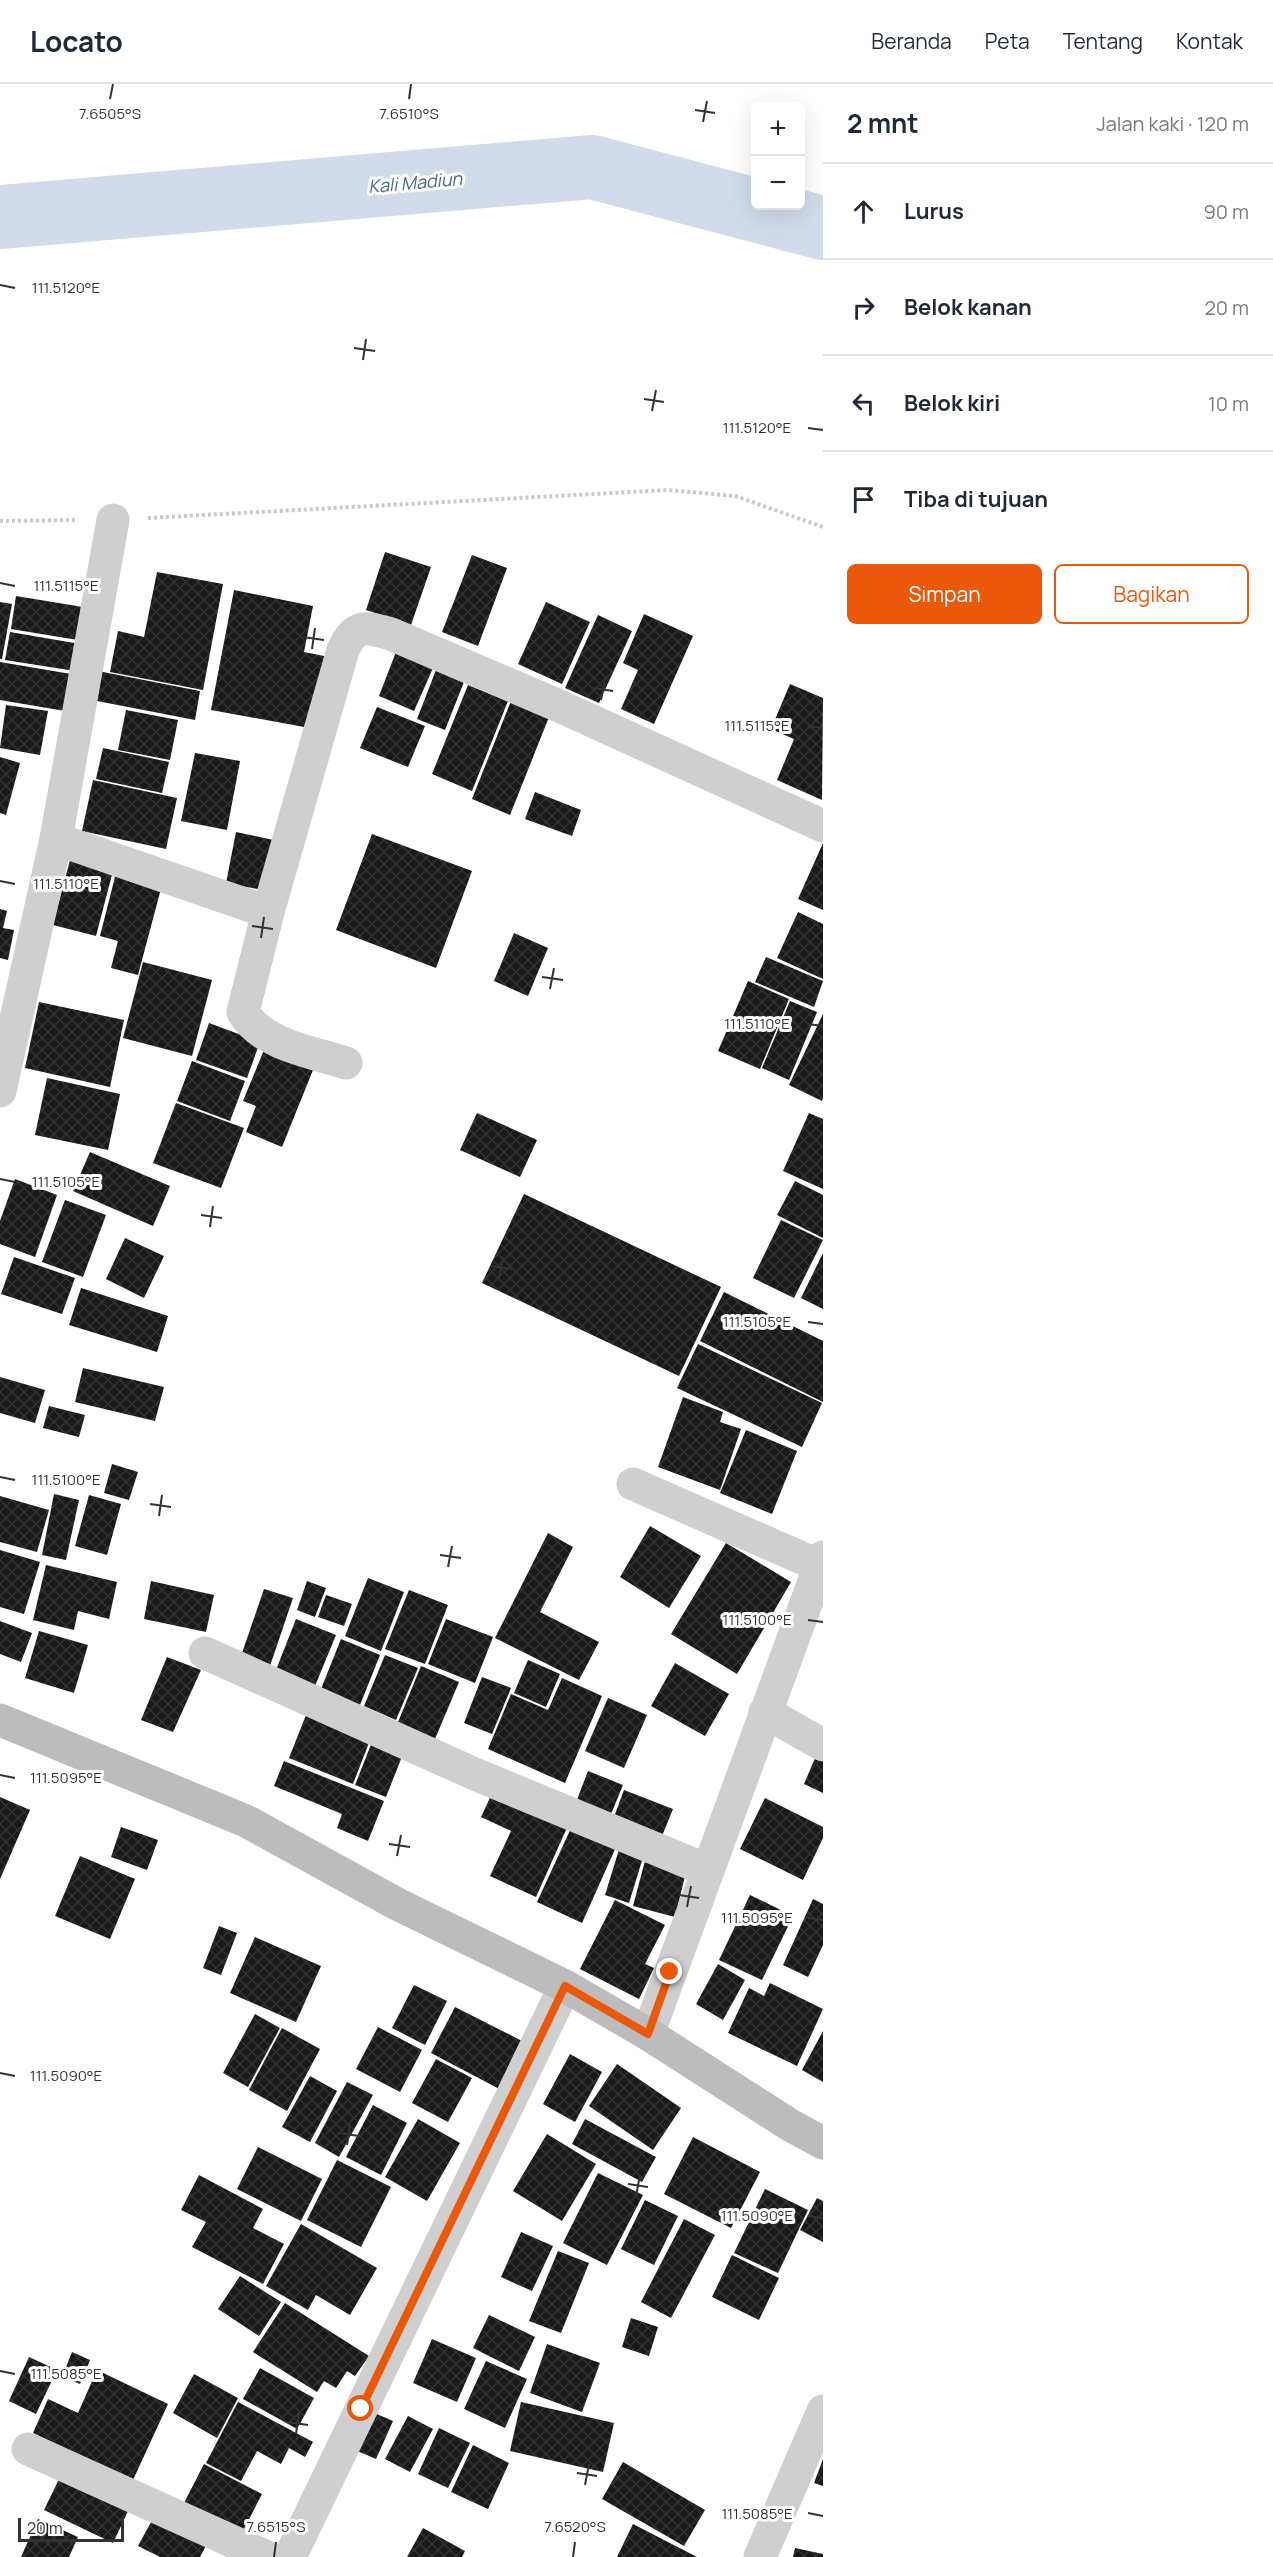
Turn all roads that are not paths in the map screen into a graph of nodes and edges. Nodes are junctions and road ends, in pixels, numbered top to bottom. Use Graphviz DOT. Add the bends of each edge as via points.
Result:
graph roads {
  1 [pos="113,520"];
  2 [pos="823,826"];
  3 [pos="56,838"];
  4 [pos="268,912"];
  5 [pos="346,1063"];
  6 [pos="0,1091"];
  7 [pos="633,1484"];
  8 [pos="821,1561"];
  9 [pos="205,1653"];
  10 [pos="765,1712"];
  11 [pos="0,1720"];
  12 [pos="823,1745"];
  13 [pos="707,1870"];
  14 [pos="565,1986"];
  15 [pos="648,2034"];
  16 [pos="823,2143"];
  17 [pos="823,2411"];
  18 [pos="28,2449"];
  19 [pos="267,2557"];
  20 [pos="290,2557"];
  21 [pos="760,2557"];
  1 -- 3 [label="street"];
  2 -- 4 [label="street" via="557,705 391,634 367,628 357,630 343,650"];
  3 -- 4 [label="street"];
  3 -- 6 [label="street"];
  4 -- 5 [label="street" via="243,1012 248,1021 277,1041"];
  7 -- 8 [label="street"];
  8 -- 10 [label="street"];
  9 -- 13 [label="street" via="477,1775"];
  10 -- 12 [label="street"];
  10 -- 13 [label="street"];
  11 -- 14 [label="main road" via="246,1821 397,1904"];
  13 -- 15 [label="street"];
  14 -- 15 [label="main road"];
  14 -- 20 [label="street"];
  15 -- 16 [label="main road"];
  17 -- 21 [label="street"];
  18 -- 19 [label="street"];
}
